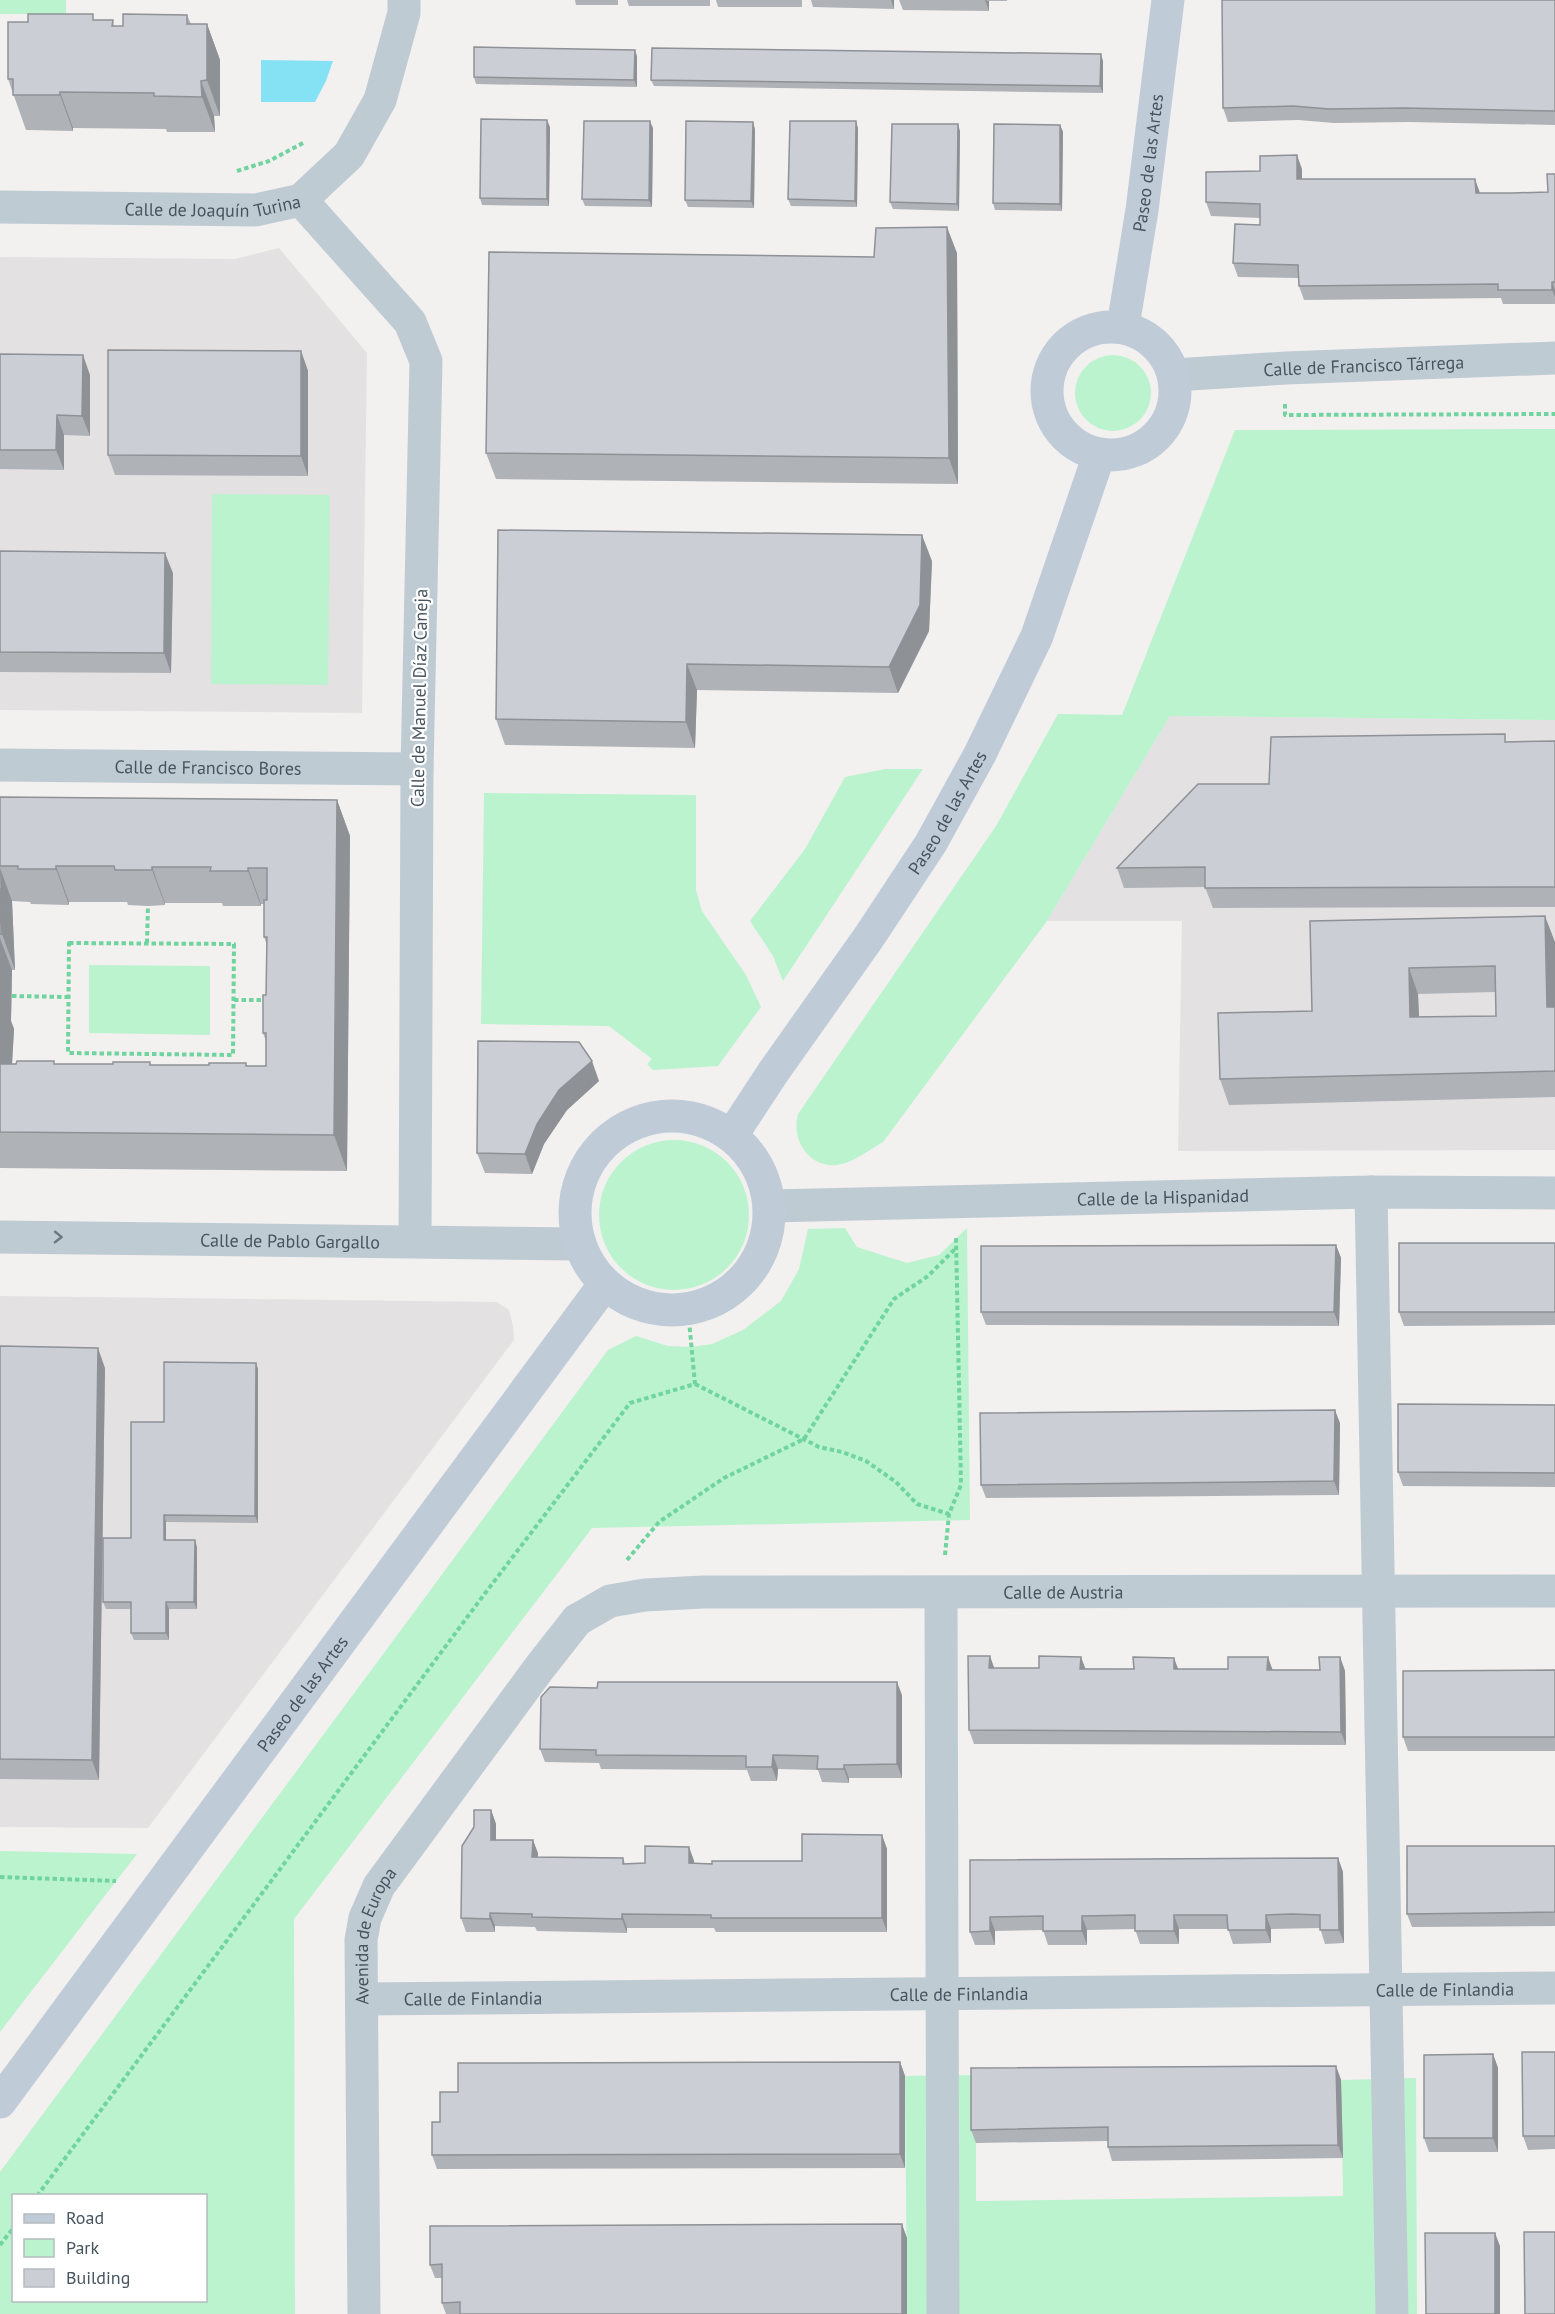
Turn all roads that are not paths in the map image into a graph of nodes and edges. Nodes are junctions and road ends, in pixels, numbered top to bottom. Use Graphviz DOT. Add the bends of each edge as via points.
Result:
graph roads {
  1 [pos="404,0"];
  2 [pos="1168,0"];
  3 [pos="302,200"];
  4 [pos="0,207"];
  5 [pos="1123,326"];
  6 [pos="1555,358"];
  7 [pos="1174,375"];
  8 [pos="1099,455"];
  9 [pos="0,765"];
  10 [pos="417,769"];
  11 [pos="732,1135"];
  12 [pos="1371,1192"];
  13 [pos="1555,1192"];
  14 [pos="770,1206"];
  15 [pos="0,1237"];
  16 [pos="415,1241"];
  17 [pos="578,1244"];
  18 [pos="604,1285"];
  19 [pos="1555,1591"];
  20 [pos="1379,1592"];
  21 [pos="941,1593"];
  22 [pos="578,1620"];
  23 [pos="1555,1988"];
  24 [pos="1385,1989"];
  25 [pos="943,1994"];
  26 [pos="362,1999"];
  27 [pos="0,2102"];
  28 [pos="364,2314"];
  29 [pos="943,2314"];
  30 [pos="1392,2314"];
  1 -- 3 [label="street, Calle de Joaquín Turina" via="404,13 380,100 349,155"];
  2 -- 5 [label="main road, Paseo de las Artes"];
  3 -- 4 [label="street, Calle de Joaquín Turina" via="256,210"];
  3 -- 10 [label="street, Calle de Manuel Díaz Caneja" via="410,322 426,361"];
  5 -- 7 [label="main road" via="1157,344"];
  5 -- 8 [label="main road" via="1086,330 1056,355 1046,382 1051,417 1071,442"];
  6 -- 7 [label="street, Calle de Francisco Tárrega"];
  7 -- 8 [label="main road" via="1174,407 1160,433 1136,451"];
  8 -- 11 [label="main road, Paseo de las Artes" via="1038,636 980,754 931,843"];
  9 -- 10 [label="street, Calle de Francisco Bores"];
  10 -- 16 [label="street, Calle de Manuel Díaz Caneja"];
  11 -- 14 [label="main road" via="760,1168"];
  11 -- 17 [label="main road" via="699,1119 662,1114 623,1126 591,1156 574,1199"];
  12 -- 13 [label="street, Calle de la Hispanidad"];
  12 -- 14 [label="street, Calle de la Hispanidad"];
  12 -- 20 [label="street"];
  14 -- 18 [label="main road" via="767,1238 753,1268 727,1294 688,1310 639,1306"];
  15 -- 16 [label="street, Calle de Pablo Gargallo, one-way"];
  16 -- 17 [label="street, Calle de Pablo Gargallo"];
  17 -- 18 [label="main road"];
  18 -- 27 [label="main road, Paseo de las Artes"];
  19 -- 20 [label="street, Calle de Austria"];
  20 -- 21 [label="street, Calle de Austria"];
  20 -- 24 [label="street"];
  21 -- 22 [label="street, Calle de Austria" via="645,1595 610,1601"];
  21 -- 25 [label="street"];
  22 -- 26 [label="street, Avenida de Europa" via="379,1886 364,1918"];
  23 -- 24 [label="street, Calle de Finlandia"];
  24 -- 25 [label="street, Calle de Finlandia"];
  24 -- 30 [label="street"];
  25 -- 26 [label="street, Calle de Finlandia"];
  25 -- 29 [label="street"];
  26 -- 28 [label="street, Avenida de Europa"];
}
